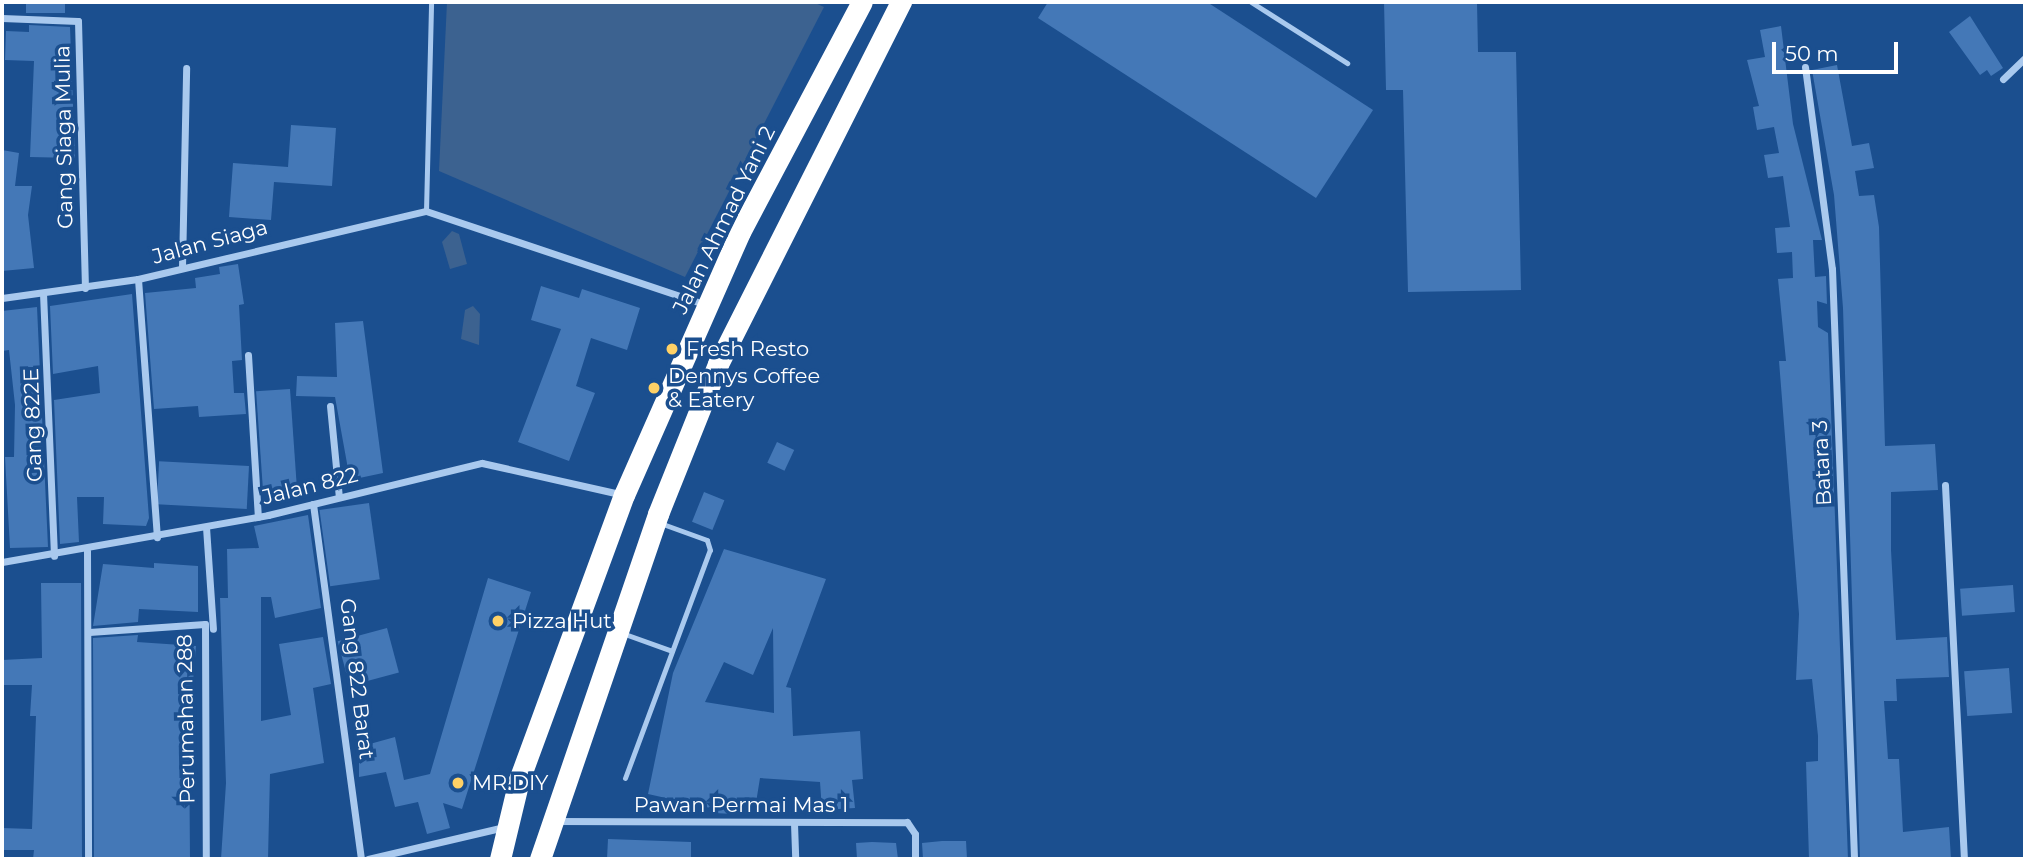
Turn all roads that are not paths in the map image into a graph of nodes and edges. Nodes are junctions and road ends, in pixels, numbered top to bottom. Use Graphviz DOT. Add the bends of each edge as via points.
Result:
graph roads {
  1 [pos="431,2"];
  2 [pos="862,2"];
  3 [pos="901,2"];
  4 [pos="1251,2"];
  5 [pos="2,18"];
  6 [pos="2025,58"];
  7 [pos="1347,63"];
  8 [pos="1805,67"];
  9 [pos="186,68"];
  10 [pos="2003,79"];
  11 [pos="426,211"];
  12 [pos="182,267"];
  13 [pos="138,279"];
  14 [pos="85,288"];
  15 [pos="43,293"];
  16 [pos="2,298"];
  17 [pos="708,306"];
  18 [pos="248,355"];
  19 [pos="330,406"];
  20 [pos="1945,485"];
  21 [pos="624,495"];
  22 [pos="339,497"];
  23 [pos="313,505"];
  24 [pos="258,517"];
  25 [pos="656,522"];
  26 [pos="206,527"];
  27 [pos="157,537"];
  28 [pos="87,551"];
  29 [pos="54,555"];
  30 [pos="2,562"];
  31 [pos="213,629"];
  32 [pos="89,632"];
  33 [pos="619,632"];
  34 [pos="672,651"];
  35 [pos="625,778"];
  36 [pos="551,821"];
  37 [pos="794,823"];
  38 [pos="508,826"];
  39 [pos="88,859"];
  40 [pos="206,859"];
  41 [pos="361,859"];
  42 [pos="368,859"];
  43 [pos="500,859"];
  44 [pos="540,859"];
  45 [pos="795,859"];
  46 [pos="915,859"];
  47 [pos="1854,859"];
  48 [pos="1964,859"];
  1 -- 11 [label="lane"];
  2 -- 17 [label="highway, Jalan Ahmad Yani 2"];
  3 -- 25 [label="highway" via="718,364"];
  4 -- 7 [label="lane"];
  5 -- 14 [label="street, Gang Siaga Mulia" via="78,21"];
  6 -- 10 [label="street"];
  8 -- 47 [label="street, Batara 3" via="1832,269"];
  9 -- 12 [label="street"];
  11 -- 12 [label="street, Jalan Siaga"];
  11 -- 17 [label="street"];
  12 -- 13 [label="street, Jalan Siaga"];
  13 -- 14 [label="street, Jalan Siaga"];
  13 -- 27 [label="street"];
  14 -- 15 [label="street, Jalan Siaga"];
  15 -- 16 [label="street, Jalan Siaga"];
  15 -- 29 [label="street, Gang 822E"];
  17 -- 21 [label="highway, Jalan Ahmad Yani 2"];
  18 -- 24 [label="street"];
  19 -- 22 [label="street"];
  20 -- 48 [label="street"];
  21 -- 22 [label="street, Jalan 822" via="482,463"];
  21 -- 38 [label="highway, Jalan Ahmad Yani 2" via="519,780"];
  22 -- 23 [label="street, Jalan 822"];
  23 -- 24 [label="street, Jalan 822"];
  23 -- 41 [label="street, Gang 822 Barat"];
  24 -- 26 [label="street, Jalan 822"];
  25 -- 33 [label="highway"];
  25 -- 34 [label="lane" via="711,545"];
  26 -- 27 [label="street, Jalan 822"];
  26 -- 31 [label="street"];
  27 -- 28 [label="street, Jalan 822"];
  28 -- 29 [label="street, Jalan 822"];
  28 -- 32 [label="street"];
  29 -- 30 [label="street, Jalan 822"];
  32 -- 39 [label="street"];
  32 -- 40 [label="street, Perumahan 288" via="205,624"];
  33 -- 34 [label="lane"];
  33 -- 36 [label="highway"];
  34 -- 35 [label="lane"];
  36 -- 37 [label="street, Pawan Permai Mas 1"];
  36 -- 44 [label="highway"];
  37 -- 45 [label="street"];
  37 -- 46 [label="street, Pawan Permai Mas 1" via="907,822 915,834"];
  38 -- 42 [label="street"];
  38 -- 43 [label="highway, Jalan Ahmad Yani 2"];
}
